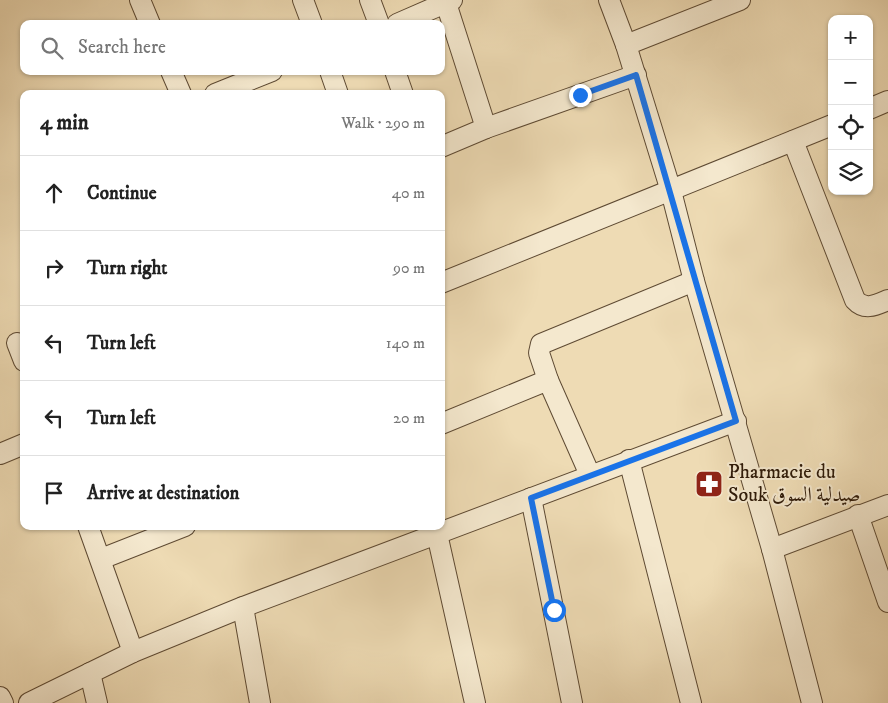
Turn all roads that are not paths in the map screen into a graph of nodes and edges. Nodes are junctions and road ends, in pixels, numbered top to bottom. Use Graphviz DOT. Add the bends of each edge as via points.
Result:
graph roads {
  1 [pos="140,0"];
  2 [pos="303,0"];
  3 [pos="370,0"];
  4 [pos="609,0"];
  5 [pos="740,0"];
  6 [pos="447,1"];
  7 [pos="148,20"];
  8 [pos="310,20"];
  9 [pos="378,20"];
  10 [pos="405,20"];
  11 [pos="626,45"];
  12 [pos="173,75"];
  13 [pos="262,75"];
  14 [pos="331,75"];
  15 [pos="396,75"];
  16 [pos="636,75"];
  17 [pos="179,90"];
  18 [pos="225,90"];
  19 [pos="337,90"];
  20 [pos="402,90"];
  21 [pos="888,101"];
  22 [pos="873,107"];
  23 [pos="828,127"];
  24 [pos="486,128"];
  25 [pos="793,141"];
  26 [pos="445,145"];
  27 [pos="671,191"];
  28 [pos="445,281"];
  29 [pos="694,281"];
  30 [pos="888,300"];
  31 [pos="548,380"];
  32 [pos="736,421"];
  33 [pos="445,422"];
  34 [pos="20,446"];
  35 [pos="0,454"];
  36 [pos="629,460"];
  37 [pos="590,475"];
  38 [pos="531,498"];
  39 [pos="888,505"];
  40 [pos="858,515"];
  41 [pos="90,530"];
  42 [pos="175,530"];
  43 [pos="437,534"];
  44 [pos="772,549"];
  45 [pos="101,559"];
  46 [pos="888,602"];
  47 [pos="243,607"];
  48 [pos="133,652"];
  49 [pos="90,673"];
  50 [pos="0,697"];
  51 [pos="687,702"];
  52 [pos="3,703"];
  53 [pos="29,703"];
  54 [pos="97,703"];
  55 [pos="260,703"];
  56 [pos="475,703"];
  57 [pos="572,703"];
  58 [pos="812,703"];
  1 -- 7 [label="street"];
  2 -- 8 [label="street"];
  3 -- 9 [label="street"];
  4 -- 11 [label="street"];
  5 -- 11 [label="street"];
  6 -- 10 [label="street"];
  6 -- 24 [label="street"];
  11 -- 16 [label="street"];
  12 -- 17 [label="street"];
  13 -- 18 [label="street"];
  14 -- 19 [label="street"];
  15 -- 20 [label="street"];
  16 -- 24 [label="street"];
  16 -- 27 [label="street"];
  21 -- 22 [label="street"];
  23 -- 25 [label="street"];
  24 -- 26 [label="street"];
  25 -- 27 [label="street"];
  25 -- 30 [label="street" via="855,300 860,306 869,307"];
  27 -- 28 [label="street"];
  27 -- 29 [label="street"];
  29 -- 31 [label="street" via="541,344 539,354"];
  29 -- 32 [label="street"];
  31 -- 33 [label="street"];
  31 -- 37 [label="street"];
  32 -- 36 [label="street"];
  32 -- 44 [label="street"];
  34 -- 35 [label="street"];
  36 -- 37 [label="street"];
  36 -- 51 [label="street"];
  37 -- 38 [label="street"];
  38 -- 43 [label="street"];
  38 -- 57 [label="street"];
  39 -- 40 [label="street"];
  40 -- 44 [label="street"];
  40 -- 46 [label="street"];
  41 -- 45 [label="street"];
  42 -- 45 [label="street"];
  43 -- 47 [label="street"];
  43 -- 56 [label="street"];
  44 -- 58 [label="street"];
  45 -- 48 [label="street"];
  47 -- 48 [label="street"];
  47 -- 55 [label="street"];
  48 -- 49 [label="street"];
  49 -- 53 [label="street"];
  49 -- 54 [label="street"];
  50 -- 52 [label="street"];
}
